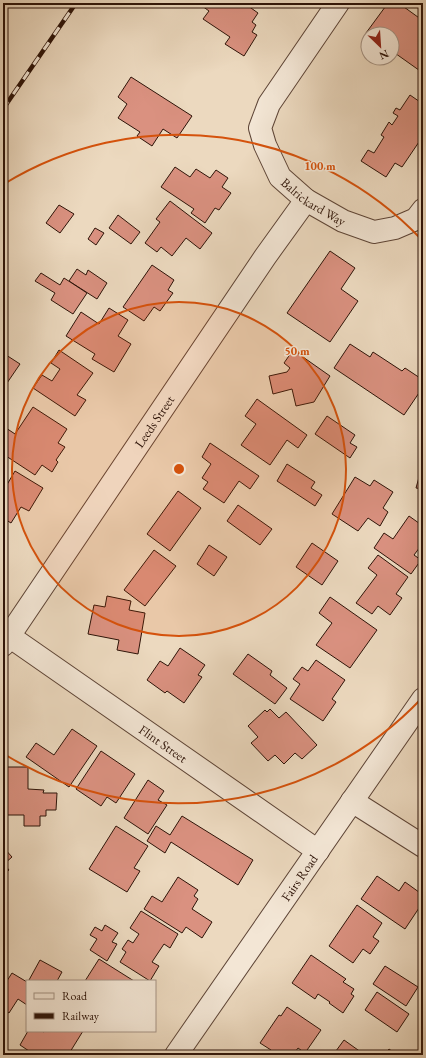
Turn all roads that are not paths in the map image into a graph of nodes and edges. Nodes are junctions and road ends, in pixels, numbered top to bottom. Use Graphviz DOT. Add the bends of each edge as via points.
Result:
graph roads {
  1 [pos="338,3"];
  2 [pos="306,200"];
  3 [pos="423,210"];
  4 [pos="6,640"];
  5 [pos="423,699"];
  6 [pos="352,801"];
  7 [pos="423,846"];
  8 [pos="318,851"];
  9 [pos="176,1055"];
  1 -- 2 [label="street, Balrickard Way" via="269,104 260,128 280,177"];
  2 -- 3 [label="street, Balrickard Way" via="343,221 374,232 395,228 416,219"];
  2 -- 4 [label="street, Leeds Street"];
  4 -- 8 [label="street, Flint Street"];
  5 -- 6 [label="street, Fairs Road"];
  6 -- 7 [label="street"];
  6 -- 8 [label="street, Fairs Road"];
  8 -- 9 [label="street, Fairs Road"];
}
